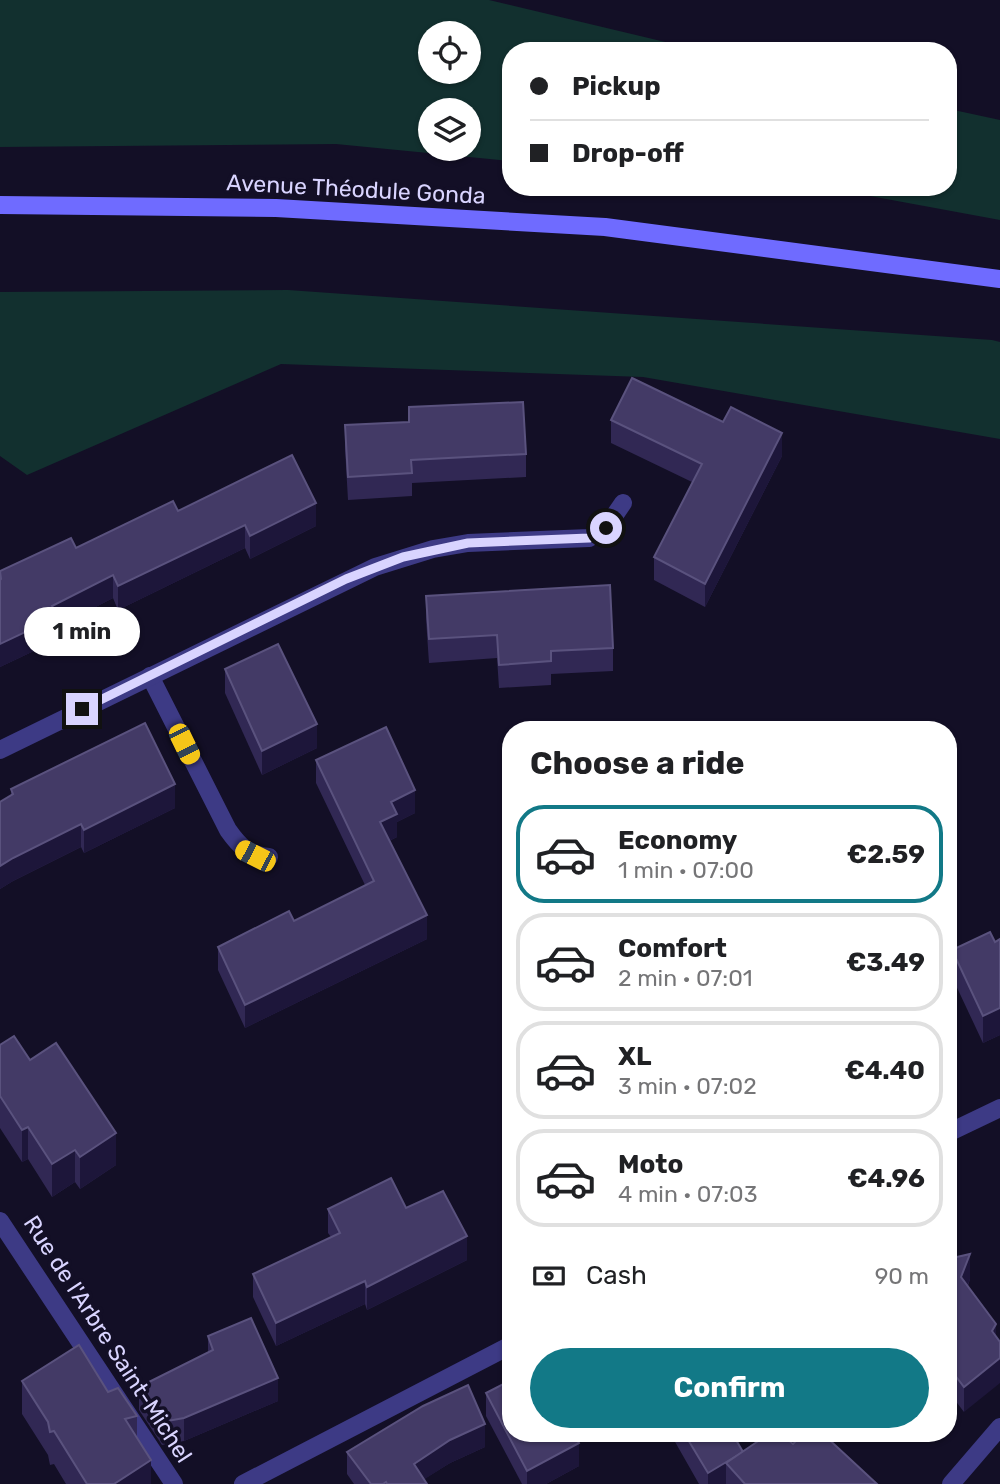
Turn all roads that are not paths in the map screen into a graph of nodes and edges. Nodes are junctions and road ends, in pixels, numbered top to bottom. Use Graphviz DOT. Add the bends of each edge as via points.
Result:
graph roads {
  1 [pos="0,205"];
  2 [pos="1000,279"];
  3 [pos="623,503"];
  4 [pos="150,676"];
  5 [pos="0,750"];
  6 [pos="269,857"];
  7 [pos="1000,1108"];
  8 [pos="957,1129"];
  9 [pos="0,1221"];
  10 [pos="502,1350"];
  11 [pos="1000,1427"];
  12 [pos="174,1484"];
  13 [pos="243,1484"];
  14 [pos="951,1484"];
  1 -- 2 [label="main road, Avenue Théodule Gonda" via="276,208 605,227"];
  3 -- 4 [label="street" via="606,528 589,538 468,543 384,564"];
  4 -- 5 [label="street"];
  4 -- 6 [label="street" via="228,831 241,848"];
  7 -- 8 [label="street"];
  9 -- 12 [label="street, Rue de l'Arbre Saint-Michel"];
  10 -- 13 [label="street"];
  11 -- 14 [label="street"];
}
